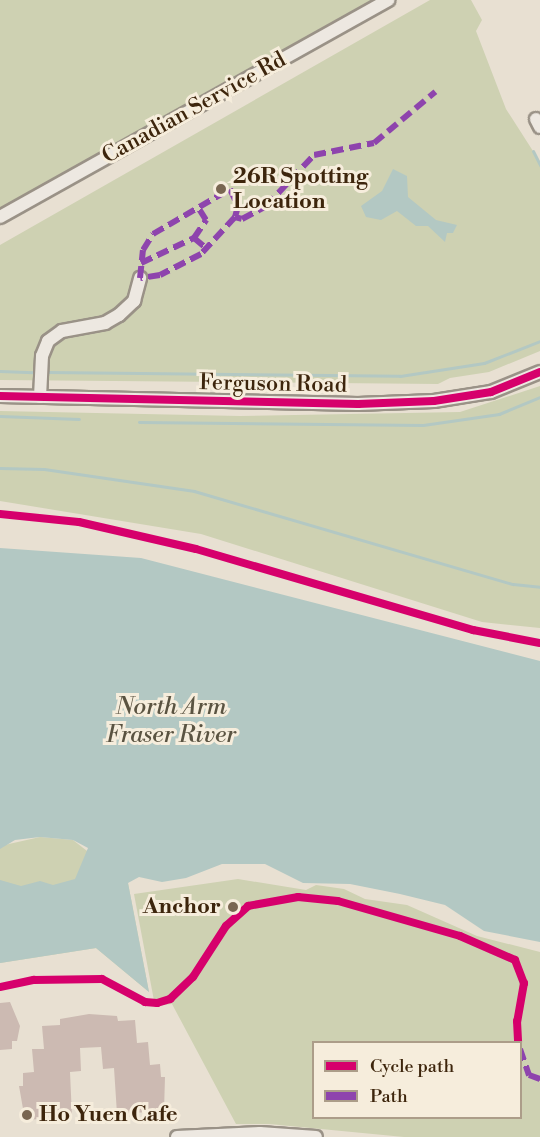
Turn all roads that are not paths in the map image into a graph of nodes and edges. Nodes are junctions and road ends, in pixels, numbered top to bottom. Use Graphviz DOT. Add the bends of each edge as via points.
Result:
graph roads {
  1 [pos="388,0"];
  2 [pos="0,217"];
  3 [pos="140,278"];
  4 [pos="540,372"];
  5 [pos="0,396"];
  6 [pos="40,397"];
  7 [pos="261,1135"];
  8 [pos="177,1137"];
  9 [pos="316,1137"];
  1 -- 2 [label="street, Canadian Service Rd"];
  3 -- 6 [label="street" via="134,301 119,315 105,323 62,331 48,341 42,356"];
  4 -- 6 [label="street, Ferguson Road" via="491,392 434,402"];
  5 -- 6 [label="street, Ferguson Road"];
  7 -- 8 [label="street"];
  7 -- 9 [label="street"];
}
